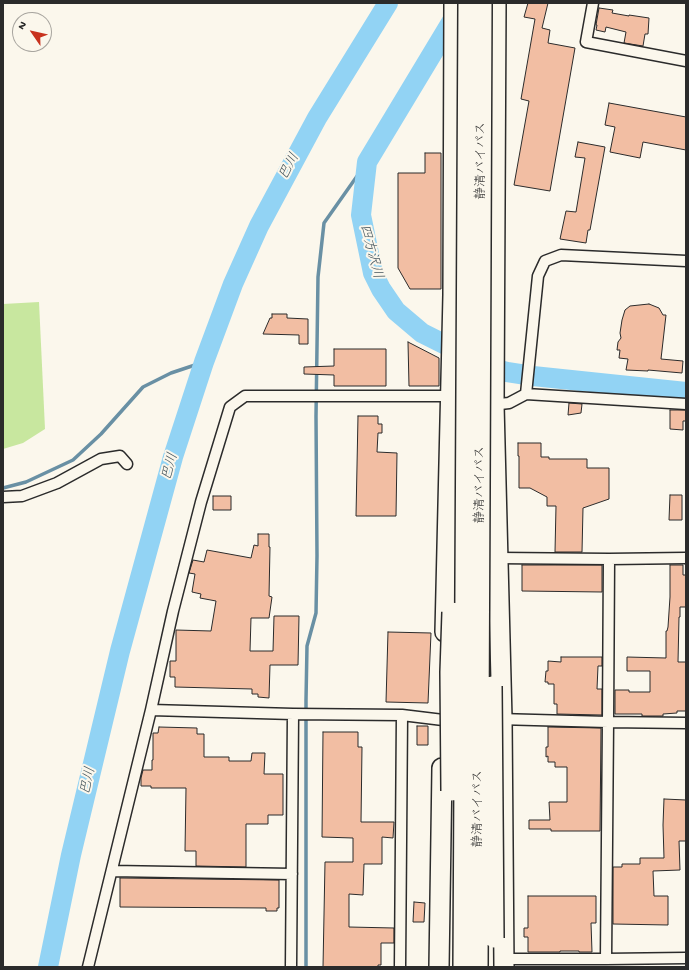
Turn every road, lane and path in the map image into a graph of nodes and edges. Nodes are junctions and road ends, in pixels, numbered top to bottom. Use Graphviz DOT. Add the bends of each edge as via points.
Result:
graph roads {
  1 [pos="454,3"];
  2 [pos="468,3"];
  3 [pos="482,3"];
  4 [pos="496,3"];
  5 [pos="592,3"];
  6 [pos="686,61"];
  7 [pos="686,261"];
  8 [pos="526,391"];
  9 [pos="487,400"];
  10 [pos="456,404"];
  11 [pos="686,404"];
  12 [pos="127,464"];
  13 [pos="3,497"];
  14 [pos="497,558"];
  15 [pos="686,558"];
  16 [pos="609,559"];
  17 [pos="151,710"];
  18 [pos="293,714"];
  19 [pos="402,715"];
  20 [pos="502,719"];
  21 [pos="443,720"];
  22 [pos="608,722"];
  23 [pos="686,722"];
  24 [pos="112,871"];
  25 [pos="292,874"];
  26 [pos="686,958"];
  27 [pos="606,959"];
  28 [pos="501,964"];
  29 [pos="88,967"];
  30 [pos="291,967"];
  31 [pos="400,967"];
  32 [pos="440,967"];
  33 [pos="449,967"];
  34 [pos="464,967"];
  35 [pos="478,967"];
  1 -- 10 [label="highway" via="452,295"];
  2 -- 10 [label="highway, 静清バイパス, bridge"];
  3 -- 9 [label="highway, 静清バイパス, bridge"];
  4 -- 9 [label="highway"];
  5 -- 6 [label="street" via="586,42"];
  7 -- 8 [label="street" via="561,255 545,261 538,276"];
  8 -- 9 [label="street" via="509,403"];
  8 -- 11 [label="street"];
  9 -- 10 [label="street"];
  9 -- 14 [label="highway"];
  9 -- 28 [label="highway, bridge" via="491,473 494,938"];
  9 -- 35 [label="highway, 静清バイパス, bridge"];
  10 -- 17 [label="street" via="245,396 230,407 201,502"];
  10 -- 21 [label="highway"];
  10 -- 33 [label="highway, bridge" via="457,492 450,672"];
  10 -- 34 [label="highway, 静清バイパス, bridge"];
  12 -- 13 [label="street" via="120,456 101,459 57,483 22,496"];
  14 -- 16 [label="street"];
  14 -- 20 [label="highway"];
  15 -- 16 [label="street"];
  16 -- 22 [label="street"];
  17 -- 18 [label="street"];
  17 -- 24 [label="street"];
  18 -- 19 [label="street"];
  18 -- 25 [label="street"];
  19 -- 21 [label="street"];
  19 -- 31 [label="street"];
  20 -- 21 [label="street"];
  20 -- 22 [label="street"];
  20 -- 28 [label="highway"];
  21 -- 32 [label="highway"];
  22 -- 23 [label="street"];
  22 -- 27 [label="street"];
  24 -- 25 [label="street"];
  24 -- 29 [label="street"];
  25 -- 30 [label="street"];
  26 -- 27 [label="street"];
  27 -- 28 [label="street"];
}
